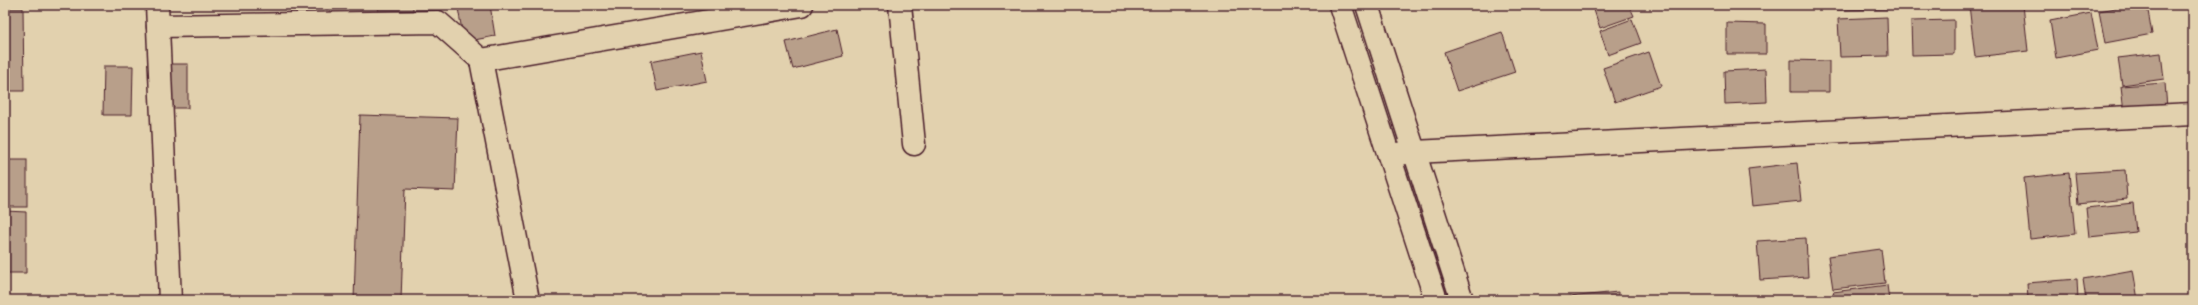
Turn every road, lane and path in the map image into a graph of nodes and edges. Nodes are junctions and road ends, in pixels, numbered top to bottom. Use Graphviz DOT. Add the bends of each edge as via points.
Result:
graph roads {
  1 [pos="802,5"];
  2 [pos="900,5"];
  3 [pos="1340,5"];
  4 [pos="1368,5"];
  5 [pos="157,16"];
  6 [pos="481,60"];
  7 [pos="2193,114"];
  8 [pos="914,144"];
  9 [pos="1414,152"];
  10 [pos="1389,155"];
  11 [pos="170,300"];
  12 [pos="528,300"];
  13 [pos="1436,300"];
  14 [pos="1462,300"];
  1 -- 6 [label="street"];
  2 -- 8 [label="street"];
  3 -- 10 [label="street"];
  4 -- 9 [label="street"];
  5 -- 6 [label="street" via="438,22"];
  5 -- 11 [label="street"];
  6 -- 12 [label="street"];
  7 -- 9 [label="street"];
  9 -- 10 [label="street"];
  9 -- 14 [label="street"];
  10 -- 13 [label="street"];
}
